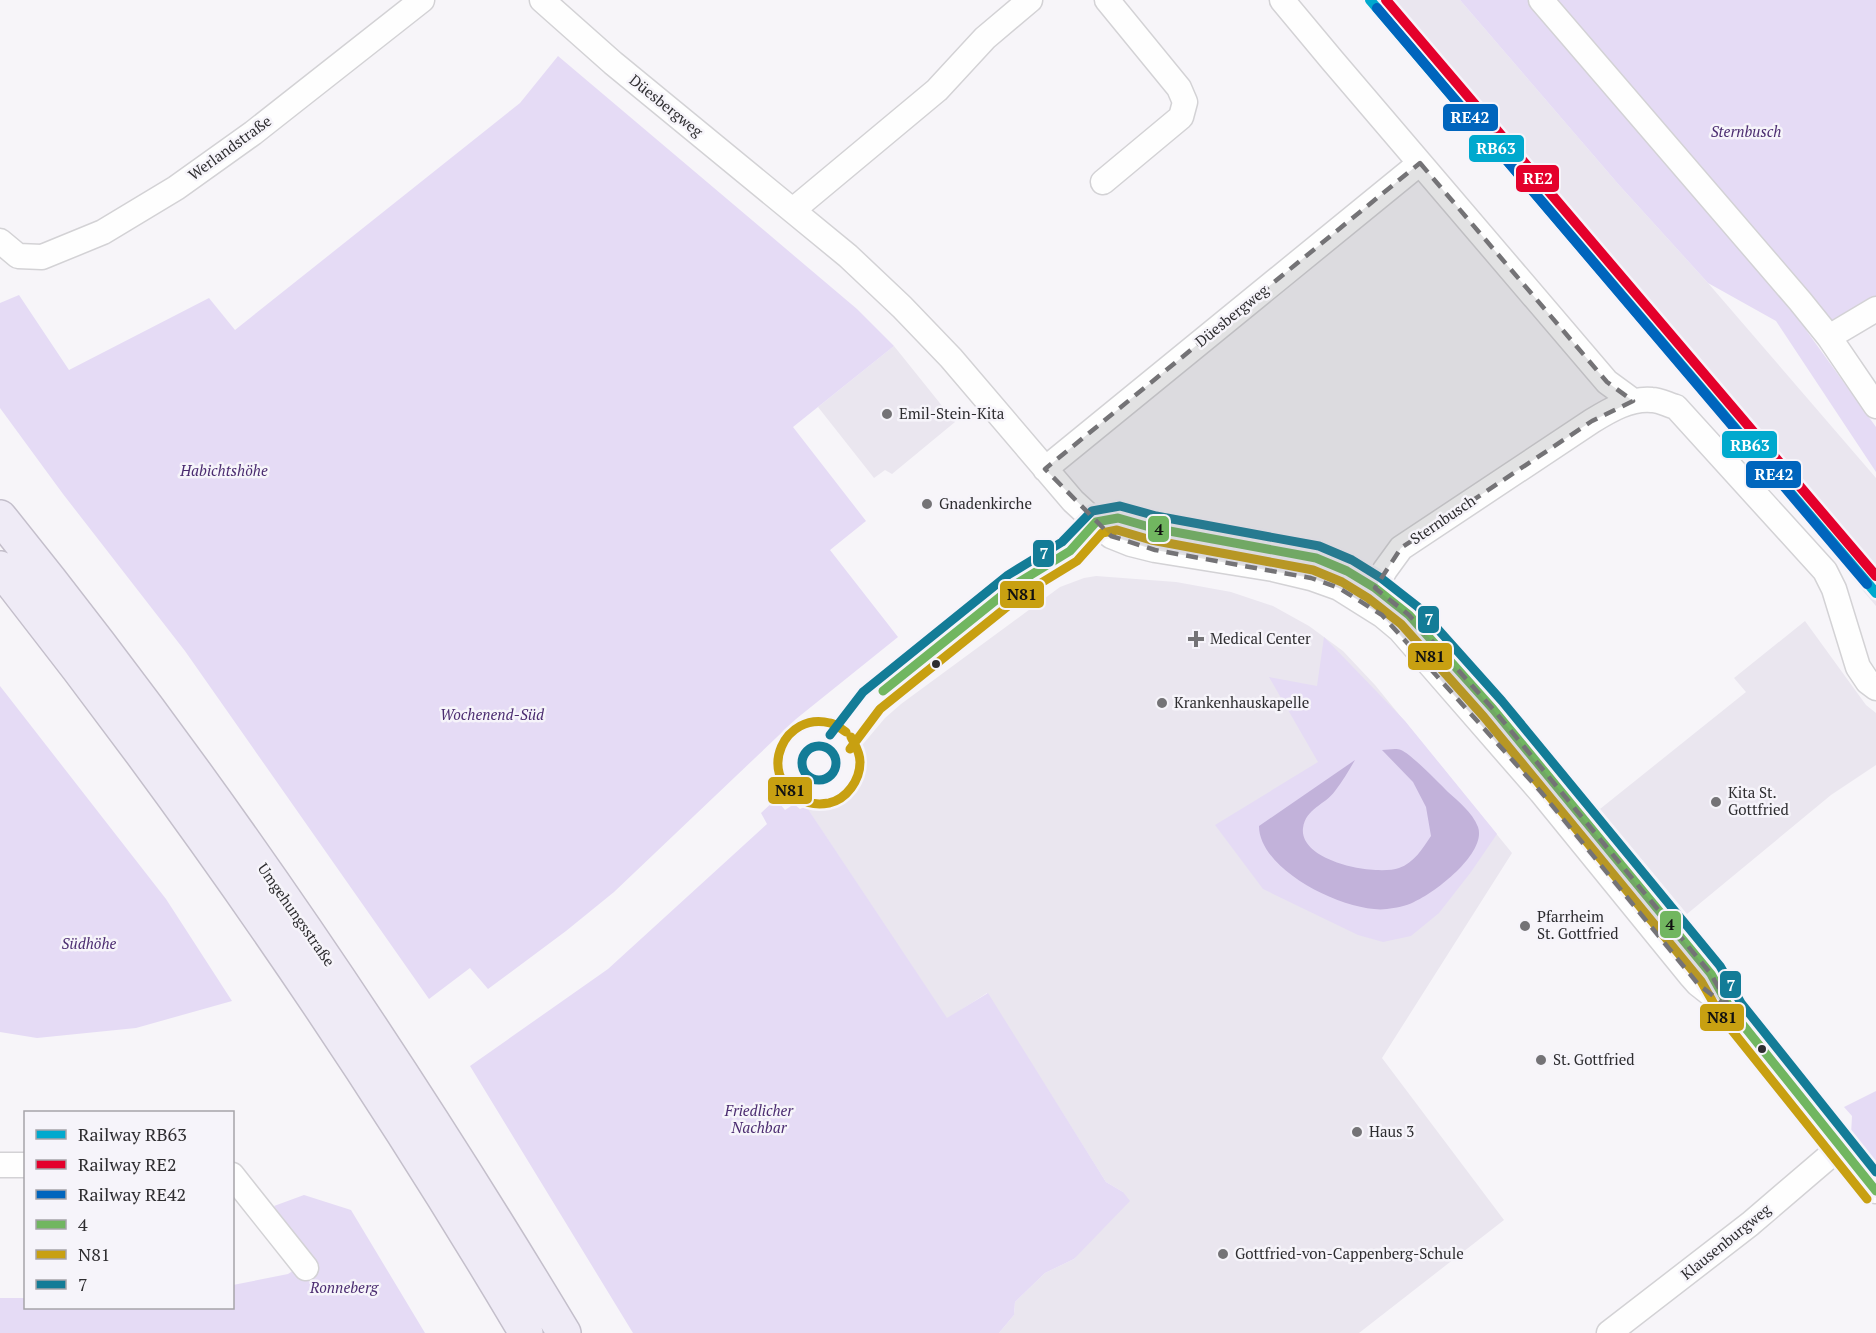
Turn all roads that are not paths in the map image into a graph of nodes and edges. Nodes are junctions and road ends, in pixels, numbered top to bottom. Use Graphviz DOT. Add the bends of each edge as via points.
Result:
graph roads {
  1 [pos="422,0"];
  2 [pos="542,0"];
  3 [pos="1030,0"];
  4 [pos="1107,0"];
  5 [pos="1282,0"];
  6 [pos="1541,0"];
  7 [pos="1420,163"];
  8 [pos="1103,182"];
  9 [pos="793,210"];
  10 [pos="9,249"];
  11 [pos="1876,309"];
  12 [pos="1829,337"];
  13 [pos="1633,401"];
  14 [pos="1876,406"];
  15 [pos="1045,470"];
  16 [pos="0,518"];
  17 [pos="0,568"];
  18 [pos="1370,596"];
  19 [pos="1876,688"];
  20 [pos="1840,1147"];
  21 [pos="0,1165"];
  22 [pos="24,1165"];
  23 [pos="234,1178"];
  24 [pos="1876,1191"];
  25 [pos="306,1268"];
  26 [pos="526,1333"];
  27 [pos="564,1333"];
  28 [pos="1609,1333"];
  1 -- 10 [label="street, Werlandstraße" via="253,133 176,188 103,232 42,257"];
  2 -- 9 [label="street, Düesbergweg"];
  3 -- 9 [label="street" via="986,38 937,90"];
  4 -- 8 [label="street" via="1179,88 1185,102 1181,117"];
  5 -- 7 [label="street"];
  6 -- 12 [label="street"];
  7 -- 13 [label="street" via="1607,382"];
  7 -- 15 [label="street, Düesbergweg"];
  9 -- 15 [label="street, Düesbergweg" via="848,256 935,340"];
  11 -- 12 [label="street"];
  12 -- 14 [label="street"];
  13 -- 18 [label="street, Sternbusch" via="1592,420 1401,549"];
  13 -- 19 [label="street, Sternbusch" via="1654,399 1676,407 1825,572 1858,667"];
  15 -- 18 [label="street, Düesbergweg" via="1096,522 1118,518 1316,558 1347,571"];
  16 -- 27 [label="highway, Umgehungsstraße" via="147,705 276,885 423,1105"];
  17 -- 26 [label="highway, Umgehungsstraße" via="154,769 320,1006"];
  18 -- 20 [label="street, Düesbergweg" via="1408,615 1493,709 1711,974 1731,1010"];
  20 -- 24 [label="street, Düesbergweg"];
  20 -- 28 [label="street, Klausenburgweg" via="1750,1224"];
  21 -- 22 [label="street"];
  23 -- 25 [label="street"];
}
